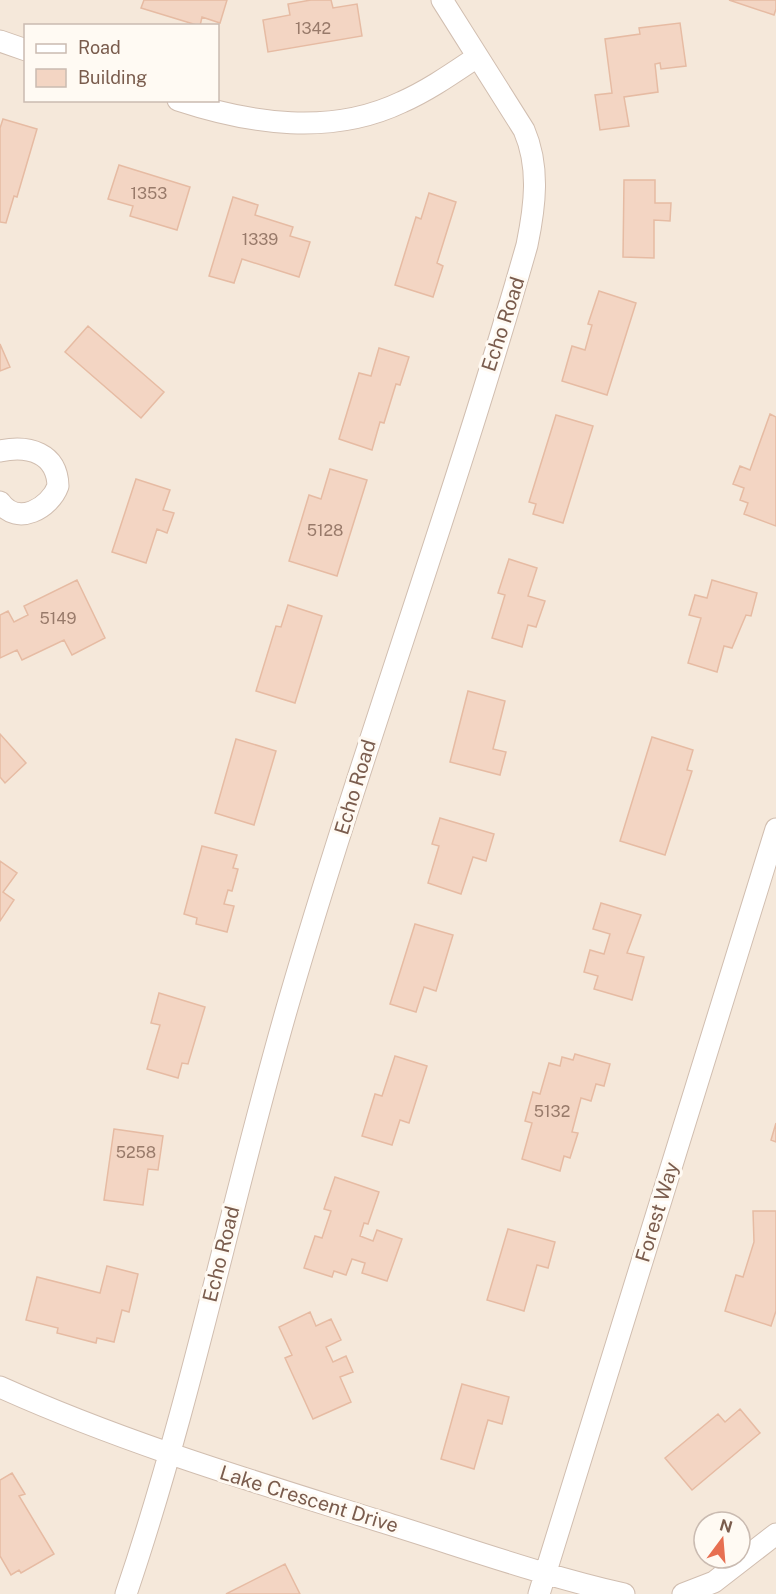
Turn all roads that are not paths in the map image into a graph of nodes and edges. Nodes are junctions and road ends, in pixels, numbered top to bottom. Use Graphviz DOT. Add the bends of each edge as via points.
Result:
graph roads {
  1 [pos="442,0"];
  2 [pos="0,41"];
  3 [pos="24,49"];
  4 [pos="477,57"];
  5 [pos="185,102"];
  6 [pos="0,451"];
  7 [pos="0,502"];
  8 [pos="776,829"];
  9 [pos="0,1387"];
  10 [pos="168,1455"];
  11 [pos="776,1534"];
  12 [pos="546,1573"];
  13 [pos="126,1594"];
  14 [pos="539,1594"];
  15 [pos="624,1594"];
  16 [pos="683,1594"];
  1 -- 4 [label="street, Echo Road"];
  2 -- 3 [label="street"];
  4 -- 5 [label="street" via="401,103 322,123 247,119"];
  4 -- 10 [label="street, Echo Road" via="530,144 535,199 527,245 290,999"];
  6 -- 7 [label="street" via="22,448 44,455 54,465 58,486 47,505 38,511 12,512"];
  8 -- 12 [label="street, Forest Way"];
  9 -- 10 [label="street, Lake Crescent Drive"];
  10 -- 12 [label="street, Lake Crescent Drive"];
  10 -- 13 [label="street, Echo Road"];
  11 -- 16 [label="street" via="714,1582"];
  12 -- 14 [label="street, Forest Way"];
  12 -- 15 [label="street, Lake Crescent Drive"];
}
